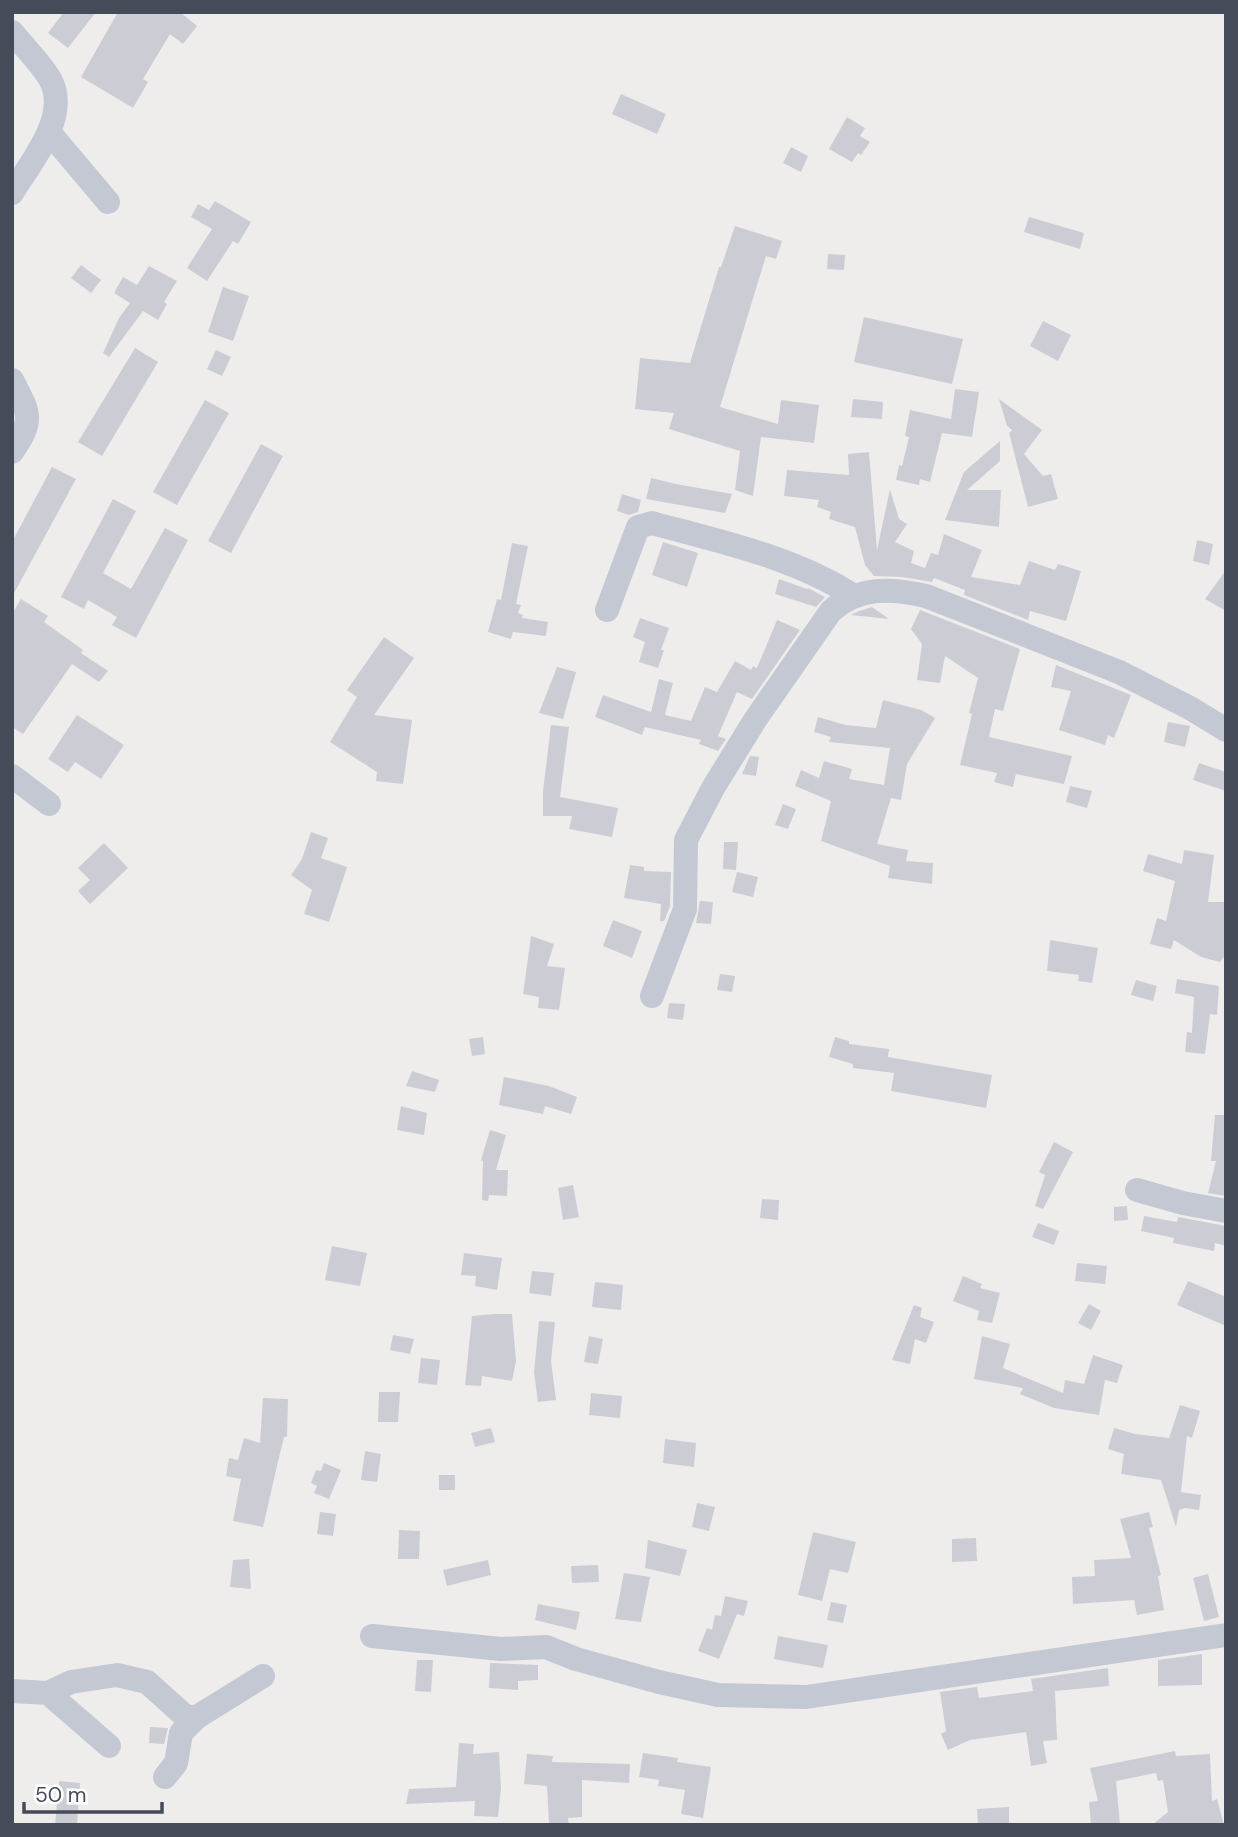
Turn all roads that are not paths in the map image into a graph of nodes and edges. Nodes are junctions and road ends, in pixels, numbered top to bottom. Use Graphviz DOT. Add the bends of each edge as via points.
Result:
graph roads {
  1 [pos="12,32"];
  2 [pos="49,132"];
  3 [pos="12,194"];
  4 [pos="108,202"];
  5 [pos="12,380"];
  6 [pos="12,452"];
  7 [pos="854,596"];
  8 [pos="607,610"];
  9 [pos="1226,730"];
  10 [pos="12,776"];
  11 [pos="49,804"];
  12 [pos="652,996"];
  13 [pos="1137,1190"];
  14 [pos="1226,1210"];
  15 [pos="1226,1635"];
  16 [pos="372,1636"];
  17 [pos="263,1676"];
  18 [pos="12,1691"];
  19 [pos="48,1693"];
  20 [pos="197,1717"];
  21 [pos="109,1746"];
  22 [pos="165,1777"];
  1 -- 2 [label="street" via="51,80 56,102"];
  2 -- 3 [label="street"];
  2 -- 4 [label="street"];
  5 -- 6 [label="street" via="27,409 27,427"];
  7 -- 8 [label="street" via="796,566 652,523 638,527"];
  7 -- 9 [label="street" via="888,589 926,596 1119,672"];
  7 -- 12 [label="street" via="831,611 755,720 686,840 685,909"];
  10 -- 11 [label="street"];
  13 -- 14 [label="street"];
  15 -- 16 [label="street" via="806,1698 718,1695 546,1647 501,1649"];
  17 -- 20 [label="street"];
  18 -- 19 [label="street"];
  19 -- 20 [label="street" via="71,1682 117,1675 148,1682 186,1717"];
  19 -- 21 [label="street"];
  20 -- 22 [label="street" via="181,1733 176,1763"];
}
